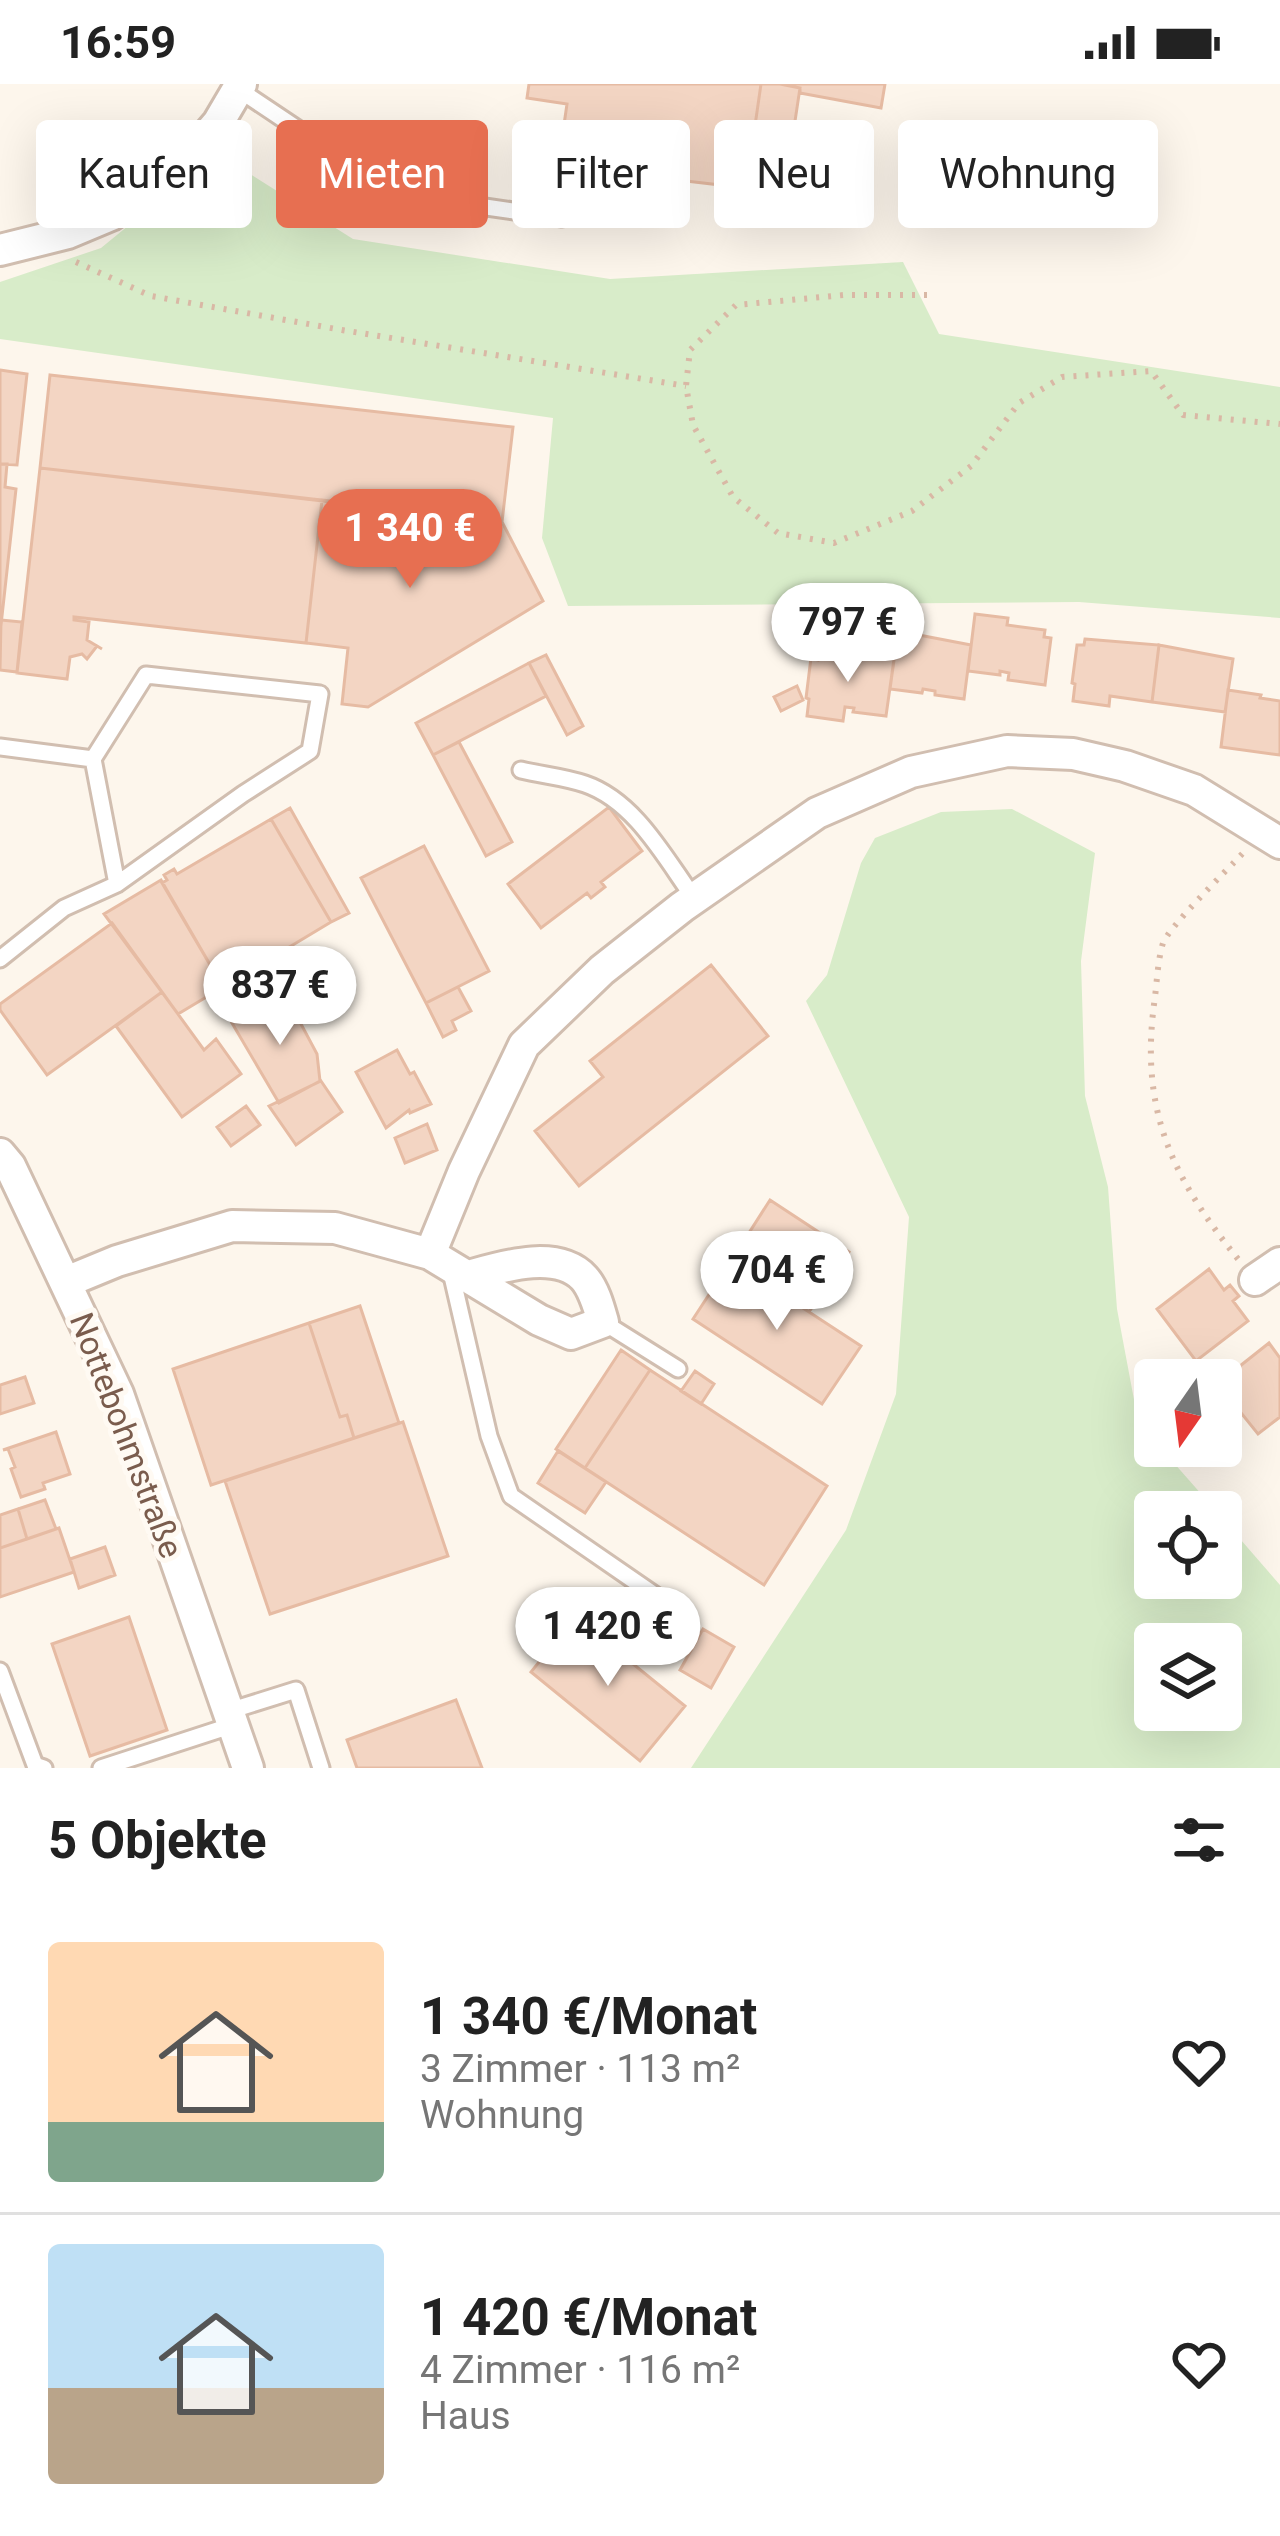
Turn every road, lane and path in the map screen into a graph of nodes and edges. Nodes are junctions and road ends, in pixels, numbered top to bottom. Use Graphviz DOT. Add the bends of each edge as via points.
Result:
graph roads {
  1 [pos="240,86"];
  2 [pos="512,211"];
  3 [pos="14,247"];
  4 [pos="926,295"];
  5 [pos="686,386"];
  6 [pos="1280,424"];
  7 [pos="0,747"];
  8 [pos="93,759"];
  9 [pos="521,770"];
  10 [pos="1271,838"];
  11 [pos="118,884"];
  12 [pos="694,898"];
  13 [pos="0,958"];
  14 [pos="3,1164"];
  15 [pos="448,1265"];
  16 [pos="1268,1271"];
  17 [pos="66,1282"];
  18 [pos="603,1322"];
  19 [pos="678,1369"];
  20 [pos="675,1609"];
  21 [pos="0,1671"];
  22 [pos="231,1718"];
  23 [pos="44,1768"];
  24 [pos="100,1768"];
  25 [pos="248,1768"];
  26 [pos="321,1768"];
  1 -- 2 [label="lane" via="374,180"];
  1 -- 3 [label="street" via="177,171 111,214"];
  3 -- 5 [label="path" via="151,296"];
  4 -- 5 [label="path" via="736,305 690,350"];
  5 -- 6 [label="path" via="693,425 733,497 778,533 834,543 911,511 971,466 1019,403 1062,376 1151,371 1183,415"];
  7 -- 8 [label="lane"];
  8 -- 11 [label="lane"];
  8 -- 11 [label="lane" via="146,675 320,694 310,751"];
  9 -- 12 [label="lane" via="613,798"];
  10 -- 12 [label="street" via="1194,790 1125,766 1006,751 911,772 817,813"];
  10 -- 16 [label="path" via="1164,939 1149,1035 1155,1108 1179,1174 1212,1227"];
  11 -- 13 [label="lane" via="64,908"];
  12 -- 15 [label="street" via="524,1045 464,1171"];
  14 -- 17 [label="street, Nottebohmstraße"];
  15 -- 17 [label="street" via="334,1228 232,1226"];
  15 -- 18 [label="street" via="572,1334"];
  15 -- 18 [label="street" via="570,1268 586,1280"];
  15 -- 20 [label="lane" via="511,1496"];
  17 -- 22 [label="street, Nottebohmstraße" via="118,1394"];
  18 -- 19 [label="lane"];
  21 -- 23 [label="lane" via="35,1765"];
  22 -- 24 [label="lane"];
  22 -- 25 [label="street, Nottebohmstraße"];
  22 -- 26 [label="lane" via="296,1690"];
}
